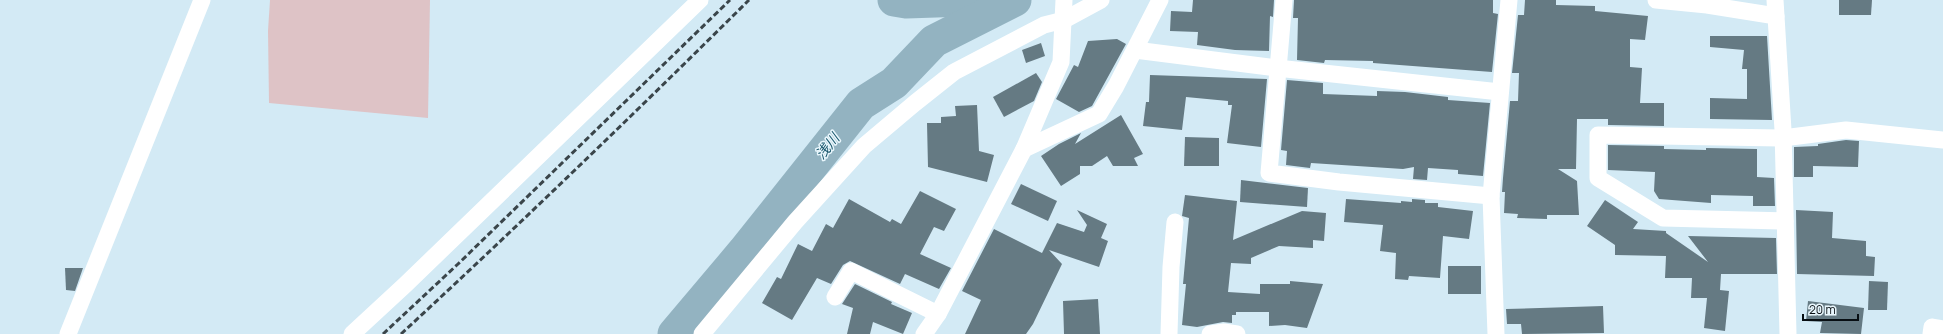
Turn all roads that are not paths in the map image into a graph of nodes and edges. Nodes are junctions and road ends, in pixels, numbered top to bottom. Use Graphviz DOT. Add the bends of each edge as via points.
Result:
graph roads {
  1 [pos="202,0"];
  2 [pos="700,0"];
  3 [pos="1064,0"];
  4 [pos="1101,0"];
  5 [pos="1160,0"];
  6 [pos="1284,0"];
  7 [pos="1509,0"];
  8 [pos="1656,0"];
  9 [pos="1776,8"];
  10 [pos="1064,20"];
  11 [pos="1135,50"];
  12 [pos="1277,68"];
  13 [pos="1500,92"];
  14 [pos="1783,138"];
  15 [pos="1943,140"];
  16 [pos="1024,149"];
  17 [pos="1491,196"];
  18 [pos="1785,221"];
  19 [pos="1175,222"];
  20 [pos="835,297"];
  21 [pos="938,314"];
  22 [pos="1943,329"];
  23 [pos="68,334"];
  24 [pos="352,334"];
  25 [pos="702,334"];
  26 [pos="924,334"];
  27 [pos="1169,334"];
  28 [pos="1210,334"];
  29 [pos="1237,334"];
  30 [pos="1496,334"];
  31 [pos="1788,334"];
  32 [pos="1931,334"];
  1 -- 23 [label="street"];
  2 -- 24 [label="street"];
  3 -- 10 [label="street"];
  4 -- 10 [label="street"];
  5 -- 11 [label="street"];
  6 -- 12 [label="street"];
  7 -- 13 [label="street"];
  8 -- 9 [label="street"];
  9 -- 14 [label="street"];
  10 -- 16 [label="street" via="1061,62"];
  10 -- 25 [label="street" via="1044,25 954,72 864,146 795,222"];
  11 -- 12 [label="street"];
  11 -- 16 [label="street" via="1098,114"];
  12 -- 13 [label="street"];
  12 -- 17 [label="street" via="1269,173"];
  13 -- 17 [label="street"];
  14 -- 15 [label="street" via="1846,130"];
  14 -- 18 [label="street"];
  14 -- 18 [label="street" via="1598,135 1598,178 1663,218"];
  16 -- 21 [label="street"];
  17 -- 30 [label="street"];
  18 -- 31 [label="street"];
  19 -- 27 [label="street"];
  20 -- 21 [label="street" via="851,272"];
  21 -- 26 [label="street"];
  22 -- 32 [label="street" via="1932,327"];
  28 -- 29 [label="street"];
}
